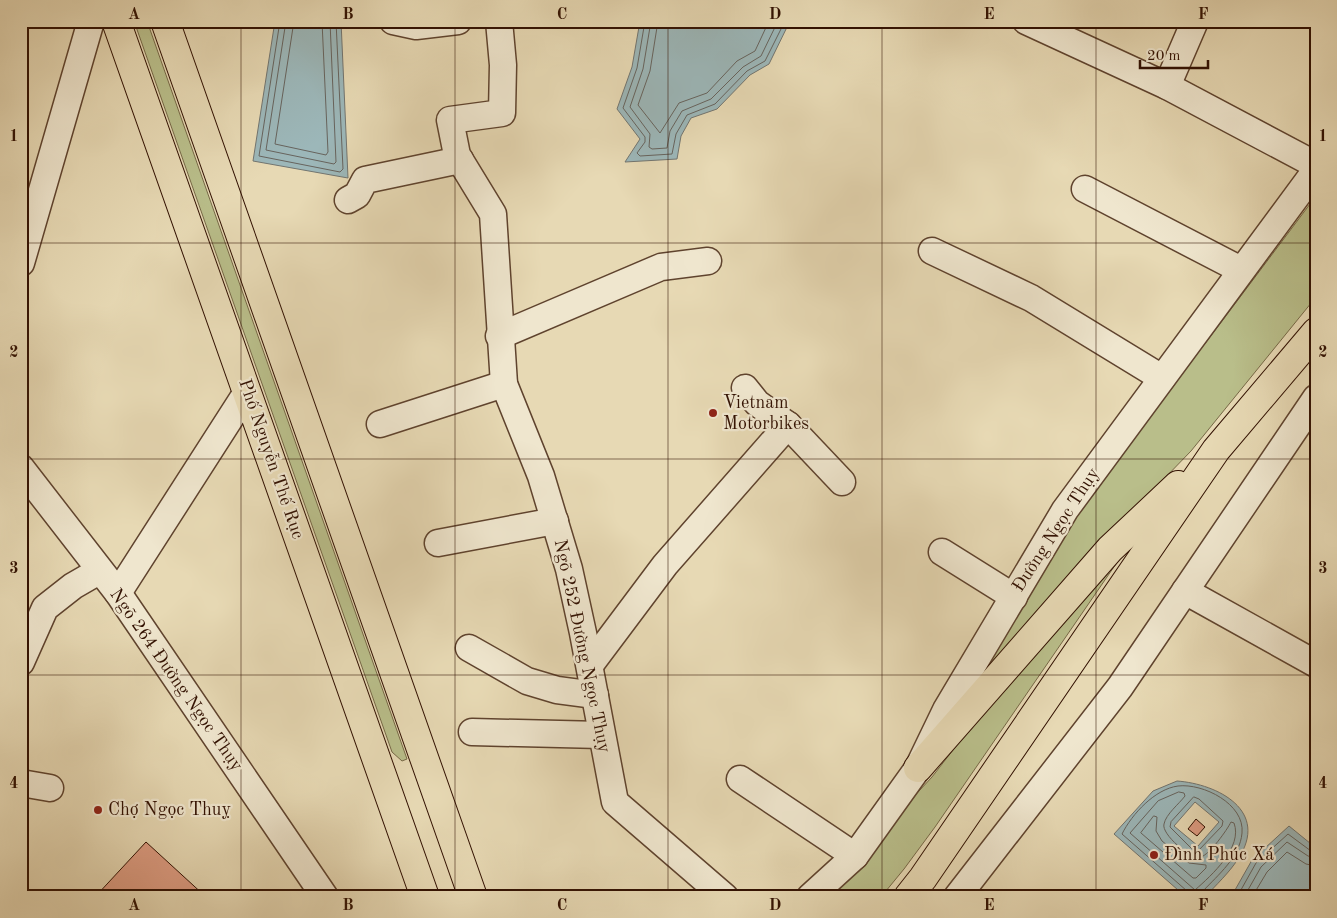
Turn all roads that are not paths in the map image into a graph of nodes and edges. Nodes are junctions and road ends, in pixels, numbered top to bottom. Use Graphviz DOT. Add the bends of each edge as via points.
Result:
graph roads {
  1 [pos="90,21"];
  2 [pos="116,21"];
  3 [pos="165,21"];
  4 [pos="393,21"];
  5 [pos="458,21"];
  6 [pos="499,21"];
  7 [pos="1195,21"];
  8 [pos="1035,23"];
  9 [pos="1167,86"];
  10 [pos="460,160"];
  11 [pos="1316,165"];
  12 [pos="1316,170"];
  13 [pos="1085,189"];
  14 [pos="348,200"];
  15 [pos="932,251"];
  16 [pos="708,261"];
  17 [pos="21,263"];
  18 [pos="1241,270"];
  19 [pos="1316,332"];
  20 [pos="499,336"];
  21 [pos="1162,378"];
  22 [pos="504,384"];
  23 [pos="745,388"];
  24 [pos="247,392"];
  25 [pos="1313,407"];
  26 [pos="380,424"];
  27 [pos="788,425"];
  28 [pos="1216,450"];
  29 [pos="21,468"];
  30 [pos="842,482"];
  31 [pos="555,521"];
  32 [pos="438,543"];
  33 [pos="942,552"];
  34 [pos="99,571"];
  35 [pos="1185,591"];
  36 [pos="118,593"];
  37 [pos="1014,597"];
  38 [pos="469,648"];
  39 [pos="21,662"];
  40 [pos="1316,664"];
  41 [pos="590,665"];
  42 [pos="595,695"];
  43 [pos="472,732"];
  44 [pos="601,735"];
  45 [pos="918,768"];
  46 [pos="740,779"];
  47 [pos="21,782"];
  48 [pos="50,788"];
  49 [pos="855,856"];
  50 [pos="713,894"];
  51 [pos="325,897"];
  52 [pos="425,897"];
  53 [pos="474,897"];
  54 [pos="810,897"];
  55 [pos="908,897"];
  56 [pos="957,897"];
  1 -- 17 [label="street"];
  2 -- 24 [label="main road, Phố Nguyễn Thế Rục"];
  3 -- 53 [label="main road"];
  4 -- 5 [label="street" via="416,26"];
  6 -- 10 [label="street, Ngõ 252 Đường Ngọc Thụy" via="503,65 502,113 450,120"];
  7 -- 9 [label="street"];
  8 -- 9 [label="street"];
  9 -- 11 [label="street"];
  10 -- 14 [label="street" via="365,180 357,195"];
  10 -- 20 [label="street, Ngõ 252 Đường Ngọc Thụy" via="493,214"];
  12 -- 18 [label="street, Đường Ngọc Thụy"];
  13 -- 18 [label="street"];
  15 -- 21 [label="street" via="1031,298"];
  16 -- 20 [label="street" via="661,267"];
  18 -- 21 [label="street, Đường Ngọc Thụy"];
  19 -- 28 [label="main road"];
  20 -- 22 [label="street, Ngõ 252 Đường Ngọc Thụy"];
  21 -- 37 [label="street, Đường Ngọc Thụy" via="1066,510"];
  22 -- 26 [label="street"];
  22 -- 31 [label="street, Ngõ 252 Đường Ngọc Thụy" via="541,476"];
  23 -- 27 [label="street" via="757,403"];
  24 -- 36 [label="street"];
  24 -- 52 [label="main road, Phố Nguyễn Thế Rục"];
  25 -- 35 [label="street"];
  27 -- 30 [label="street"];
  27 -- 41 [label="street" via="665,565"];
  28 -- 45 [label="main road" via="1110,549"];
  28 -- 55 [label="main road"];
  29 -- 34 [label="street, Ngõ 264 Đường Ngọc Thụy"];
  31 -- 32 [label="street"];
  31 -- 41 [label="street, Ngõ 252 Đường Ngọc Thụy"];
  33 -- 37 [label="street"];
  34 -- 36 [label="street, Ngõ 264 Đường Ngọc Thụy"];
  34 -- 39 [label="street" via="45,608"];
  35 -- 40 [label="street"];
  35 -- 56 [label="street" via="1120,687"];
  36 -- 51 [label="street, Ngõ 264 Đường Ngọc Thụy"];
  37 -- 45 [label="street, Đường Ngọc Thụy" via="946,710"];
  38 -- 42 [label="street" via="527,681 557,690"];
  41 -- 42 [label="street, Ngõ 252 Đường Ngọc Thụy"];
  42 -- 44 [label="street, Ngõ 252 Đường Ngọc Thụy"];
  43 -- 44 [label="street"];
  44 -- 50 [label="street, Ngõ 252 Đường Ngọc Thụy" via="616,802"];
  45 -- 49 [label="street, Đường Ngọc Thụy"];
  46 -- 49 [label="street"];
  47 -- 48 [label="street"];
  49 -- 54 [label="street, Đường Ngọc Thụy"];
}
